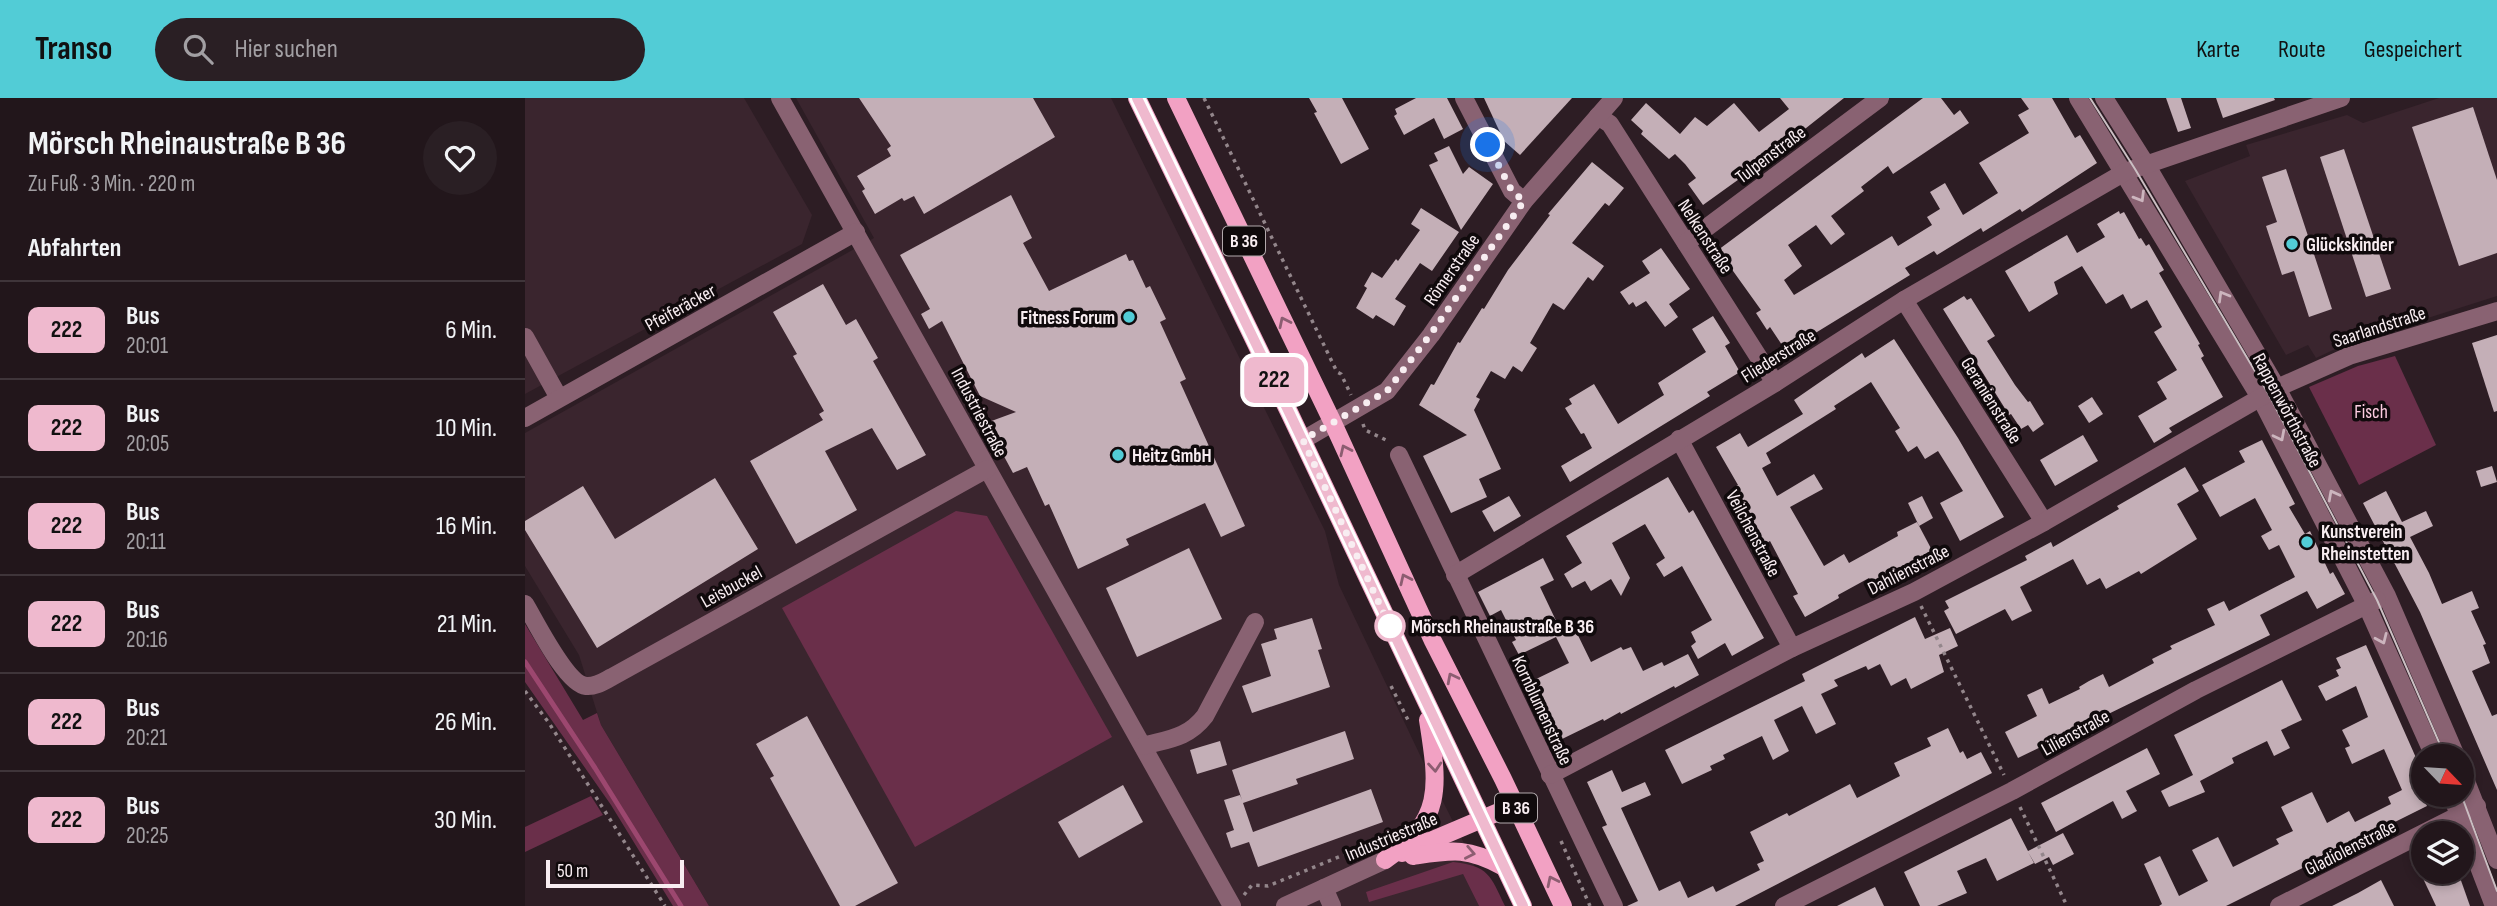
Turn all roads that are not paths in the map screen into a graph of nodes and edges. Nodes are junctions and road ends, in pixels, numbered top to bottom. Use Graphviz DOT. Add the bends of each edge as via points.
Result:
graph roads {
  1 [pos="780,98"];
  2 [pos="1137,98"];
  3 [pos="1175,98"];
  4 [pos="1464,98"];
  5 [pos="1614,98"];
  6 [pos="1880,98"];
  7 [pos="2078,98"];
  8 [pos="2103,98"];
  9 [pos="2341,98"];
  10 [pos="1598,116"];
  11 [pos="2147,166"];
  12 [pos="2125,172"];
  13 [pos="1524,201"];
  14 [pos="856,232"];
  15 [pos="1686,243"];
  16 [pos="1904,300"];
  17 [pos="2497,311"];
  18 [pos="525,337"];
  19 [pos="1775,383"];
  20 [pos="2277,388"];
  21 [pos="559,398"];
  22 [pos="2261,399"];
  23 [pos="525,418"];
  24 [pos="1332,421"];
  25 [pos="1679,439"];
  26 [pos="1303,440"];
  27 [pos="1399,455"];
  28 [pos="987,469"];
  29 [pos="2045,522"];
  30 [pos="1455,575"];
  31 [pos="2387,596"];
  32 [pos="525,604"];
  33 [pos="2367,606"];
  34 [pos="1255,622"];
  35 [pos="1792,648"];
  36 [pos="1425,699"];
  37 [pos="2429,744"];
  38 [pos="2451,744"];
  39 [pos="1143,746"];
  40 [pos="1550,775"];
  41 [pos="2475,801"];
  42 [pos="1515,805"];
  43 [pos="2477,806"];
  44 [pos="2457,807"];
  45 [pos="2460,814"];
  46 [pos="1482,820"];
  47 [pos="1385,860"];
  48 [pos="2497,860"];
  49 [pos="1504,867"];
  50 [pos="1324,888"];
  51 [pos="1238,901"];
  52 [pos="1285,906"];
  53 [pos="1332,906"];
  54 [pos="1523,906"];
  55 [pos="1563,906"];
  56 [pos="1614,906"];
  57 [pos="1784,906"];
  58 [pos="2279,906"];
  59 [pos="2494,906"];
  1 -- 14 [label="street, Industriestraße"];
  2 -- 26 [label="main road, B 36"];
  24 -- 3 [label="main road, B 36, one-way"];
  4 -- 13 [label="street" via="1512,191"];
  5 -- 10 [label="street, Römerstraße"];
  6 -- 15 [label="street, Tulpenstraße"];
  7 -- 12 [label="street, Rappenwörthstraße"];
  8 -- 11 [label="street, Rappenwörthstraße"];
  9 -- 11 [label="street, Fliederstraße"];
  10 -- 13 [label="street, Römerstraße"];
  10 -- 15 [label="street, Nelkenstraße" via="1609,124"];
  11 -- 12 [label="street, Fliederstraße"];
  20 -- 11 [label="street, Rappenwörthstraße, one-way"];
  12 -- 16 [label="street, Fliederstraße"];
  12 -- 22 [label="street, Rappenwörthstraße, one-way"];
  13 -- 24 [label="street, Römerstraße" via="1387,391"];
  14 -- 21 [label="street, Pfeiferäcker"];
  14 -- 28 [label="street, Industriestraße"];
  15 -- 19 [label="street, Nelkenstraße"];
  16 -- 19 [label="street, Fliederstraße"];
  16 -- 29 [label="street, Geranienstraße"];
  17 -- 20 [label="street, Saarlandstraße" via="2349,356"];
  18 -- 21 [label="street"];
  19 -- 25 [label="street, Fliederstraße"];
  20 -- 22 [label="street, Dahlienstraße"];
  31 -- 20 [label="street, Rappenwörthstraße, one-way"];
  21 -- 23 [label="street, Pfeiferäcker"];
  22 -- 29 [label="street, Dahlienstraße"];
  22 -- 33 [label="street, Rappenwörthstraße, one-way"];
  24 -- 26 [label="street, Römerstraße"];
  42 -- 24 [label="main road, B 36, one-way"];
  25 -- 30 [label="street, Fliederstraße"];
  25 -- 35 [label="street, Veilchenstraße"];
  26 -- 36 [label="main road, B 36"];
  27 -- 30 [label="street, Kornblumenstraße"];
  28 -- 32 [label="street, Leisbuckel" via="591,686 570,676"];
  28 -- 39 [label="street, Industriestraße"];
  29 -- 35 [label="street, Dahlienstraße" via="1914,592"];
  30 -- 40 [label="street, Kornblumenstraße"];
  31 -- 33 [label="street, Lilienstraße"];
  31 -- 38 [label="street, Rappenwörthstraße"];
  33 -- 37 [label="street, Rappenwörthstraße, one-way"];
  33 -- 57 [label="street, Lilienstraße" via="2196,690 2012,791"];
  34 -- 39 [label="street" via="1195,729"];
  35 -- 40 [label="street, Dahlienstraße"];
  36 -- 46 [label="main road, B 36"];
  36 -- 47 [label="main road, one-way" via="1436,769 1433,803 1418,833"];
  39 -- 51 [label="street, Industriestraße"];
  40 -- 56 [label="street, Kornblumenstraße"];
  41 -- 43 [label="street"];
  42 -- 46 [label="main road, Industriestraße"];
  55 -- 42 [label="main road, B 36, one-way"];
  43 -- 45 [label="street, Gladiolenstraße"];
  43 -- 48 [label="street"];
  44 -- 45 [label="street"];
  45 -- 58 [label="street, Gladiolenstraße"];
  45 -- 59 [label="street"];
  46 -- 47 [label="main road, Industriestraße"];
  46 -- 49 [label="main road, B 36"];
  47 -- 49 [label="main road, one-way" via="1469,851"];
  47 -- 50 [label="street, Industriestraße"];
  49 -- 54 [label="main road, B 36"];
  50 -- 52 [label="street, Industriestraße"];
  50 -- 53 [label="street"];
}
